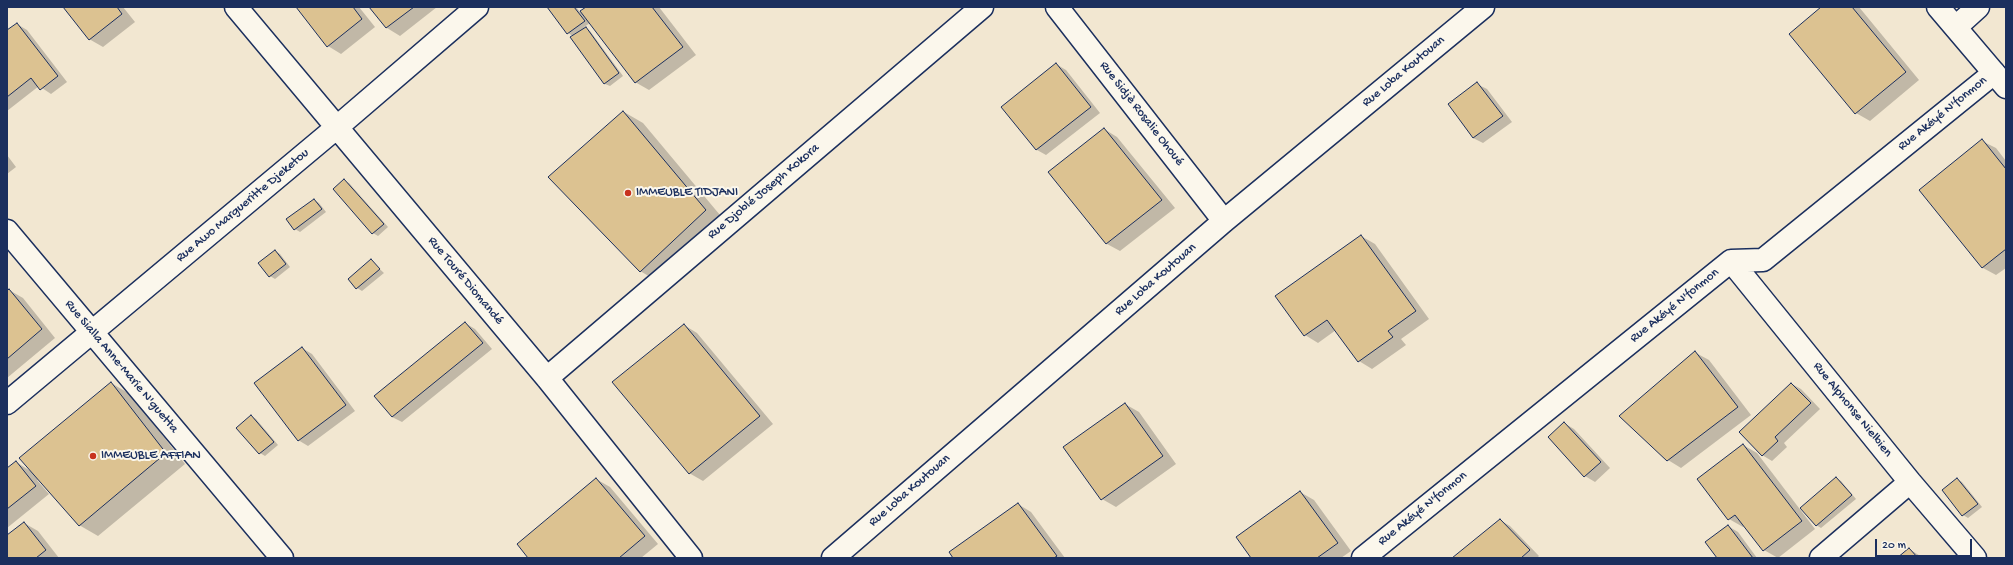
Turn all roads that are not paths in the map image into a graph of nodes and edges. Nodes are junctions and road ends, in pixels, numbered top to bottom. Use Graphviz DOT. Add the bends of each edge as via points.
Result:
graph roads {
  1 [pos="236,7"];
  2 [pos="477,7"];
  3 [pos="982,7"];
  4 [pos="1057,7"];
  5 [pos="1483,7"];
  6 [pos="1938,7"];
  7 [pos="1978,7"];
  8 [pos="1956,27"];
  9 [pos="2000,80"];
  10 [pos="336,128"];
  11 [pos="1224,221"];
  12 [pos="7,231"];
  13 [pos="1731,261"];
  14 [pos="92,332"];
  15 [pos="547,378"];
  16 [pos="7,404"];
  17 [pos="1910,482"];
  18 [pos="282,558"];
  19 [pos="691,558"];
  20 [pos="833,558"];
  21 [pos="1363,558"];
  22 [pos="1821,558"];
  23 [pos="1975,558"];
  1 -- 10 [label="street, Rue Touré Diomandé"];
  2 -- 10 [label="street, Rue Awo Margueritte Djeketou"];
  3 -- 15 [label="street, Rue Djoblé Joseph Kokora"];
  4 -- 11 [label="street, Rue Sidjè Rosalie Ohoué"];
  5 -- 11 [label="street, Rue Loba Koutouan"];
  6 -- 8 [label="street"];
  7 -- 8 [label="street"];
  8 -- 9 [label="street"];
  9 -- 13 [label="street, Rue Akéyé N'fonmon" via="1764,260"];
  10 -- 14 [label="street, Rue Awo Margueritte Djeketou"];
  10 -- 15 [label="street, Rue Touré Diomandé"];
  11 -- 20 [label="street, Rue Loba Koutouan"];
  12 -- 14 [label="street, Rue Sialla Anne-Marie N'guetta"];
  13 -- 17 [label="street, Rue Alphonse Nielbien"];
  13 -- 21 [label="street, Rue Akéyé N'fonmon"];
  14 -- 16 [label="street, Rue Awo Margueritte Djeketou"];
  14 -- 18 [label="street, Rue Sialla Anne-Marie N'guetta"];
  15 -- 19 [label="street, Rue Touré Diomandé"];
  17 -- 22 [label="street"];
  17 -- 23 [label="street, Rue Alphonse Nielbien"];
}
